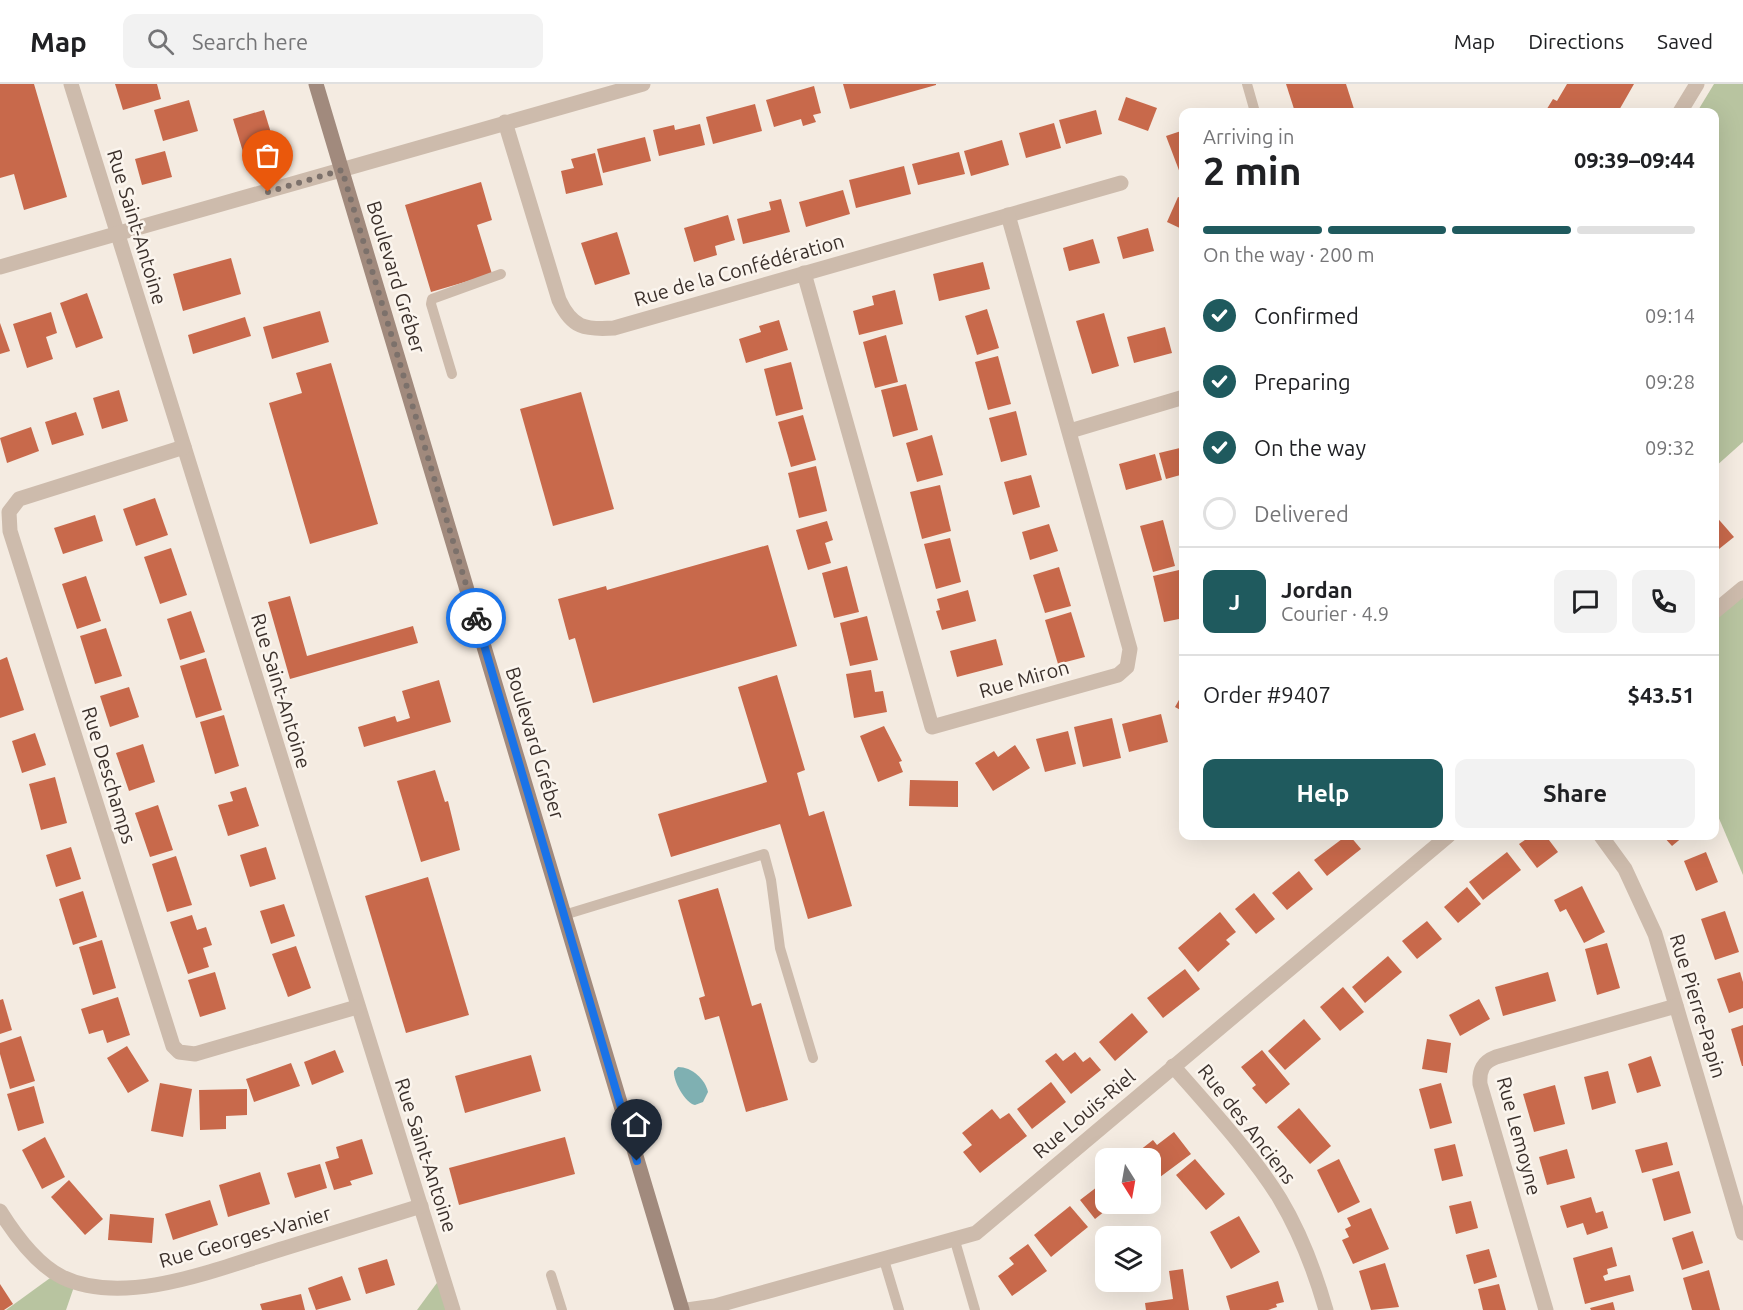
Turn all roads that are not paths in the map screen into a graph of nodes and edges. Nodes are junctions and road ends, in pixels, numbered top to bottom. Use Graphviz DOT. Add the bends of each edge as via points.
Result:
graph roads {
  1 [pos="71,84"];
  2 [pos="316,84"];
  3 [pos="643,84"];
  4 [pos="1246,84"];
  5 [pos="1696,84"];
  6 [pos="1254,108"];
  7 [pos="1682,108"];
  8 [pos="506,122"];
  9 [pos="342,170"];
  10 [pos="1121,183"];
  11 [pos="1008,215"];
  12 [pos="118,234"];
  13 [pos="0,267"];
  14 [pos="804,273"];
  15 [pos="501,274"];
  16 [pos="452,374"];
  17 [pos="1179,398"];
  18 [pos="1070,431"];
  19 [pos="184,447"];
  20 [pos="1743,588"];
  21 [pos="1719,608"];
  22 [pos="1443,840"];
  23 [pos="1604,840"];
  24 [pos="564,915"];
  25 [pos="1676,1006"];
  26 [pos="357,1007"];
  27 [pos="813,1058"];
  28 [pos="1173,1066"];
  29 [pos="421,1206"];
  30 [pos="0,1211"];
  31 [pos="1743,1233"];
  32 [pos="955,1240"];
  33 [pos="884,1260"];
  34 [pos="551,1275"];
  35 [pos="453,1310"];
  36 [pos="562,1310"];
  37 [pos="682,1310"];
  38 [pos="687,1310"];
  39 [pos="899,1310"];
  40 [pos="975,1310"];
  41 [pos="1326,1310"];
  42 [pos="1546,1310"];
  1 -- 12 [label="street, Rue Saint-Antoine"];
  2 -- 9 [label="main road, Boulevard Gréber"];
  3 -- 8 [label="street"];
  4 -- 6 [label="lane"];
  5 -- 7 [label="street"];
  8 -- 9 [label="street"];
  8 -- 14 [label="street, Rue de la Confédération" via="559,300 566,315 578,326 614,328"];
  9 -- 12 [label="street"];
  9 -- 24 [label="main road, Boulevard Gréber"];
  10 -- 11 [label="street, Rue de la Confédération"];
  11 -- 14 [label="street, Rue de la Confédération"];
  11 -- 18 [label="street, Rue Miron"];
  12 -- 13 [label="street"];
  12 -- 19 [label="street, Rue Saint-Antoine"];
  14 -- 18 [label="street, Rue Miron" via="932,727 1119,675 1126,668 1130,649"];
  15 -- 16 [label="lane" via="432,299"];
  17 -- 18 [label="street"];
  19 -- 26 [label="street, Rue Saint-Antoine"];
  19 -- 26 [label="street, Rue Deschamps" via="19,499 9,512 10,531 173,1046 179,1052 195,1054"];
  20 -- 21 [label="street"];
  22 -- 28 [label="street, Rue Louis-Riel"];
  23 -- 25 [label="street, Rue Pierre-Papin" via="1625,869 1645,909"];
  24 -- 27 [label="lane" via="764,854 780,948"];
  24 -- 37 [label="main road, Boulevard Gréber"];
  25 -- 31 [label="street, Rue Pierre-Papin"];
  25 -- 42 [label="street, Rue Lemoyne" via="1496,1057 1482,1067 1480,1084"];
  26 -- 29 [label="street, Rue Saint-Antoine"];
  28 -- 32 [label="street, Rue Louis-Riel" via="981,1229"];
  28 -- 41 [label="street, Rue des Anciens" via="1262,1172 1279,1198 1306,1252"];
  29 -- 30 [label="street, Rue Georges-Vanier" via="199,1275 122,1287 99,1287 63,1277 30,1251"];
  29 -- 35 [label="street, Rue Saint-Antoine"];
  32 -- 33 [label="street, Rue Louis-Riel"];
  32 -- 40 [label="lane"];
  33 -- 38 [label="street, Rue Louis-Riel" via="715,1306"];
  33 -- 39 [label="lane"];
  34 -- 36 [label="lane"];
}
